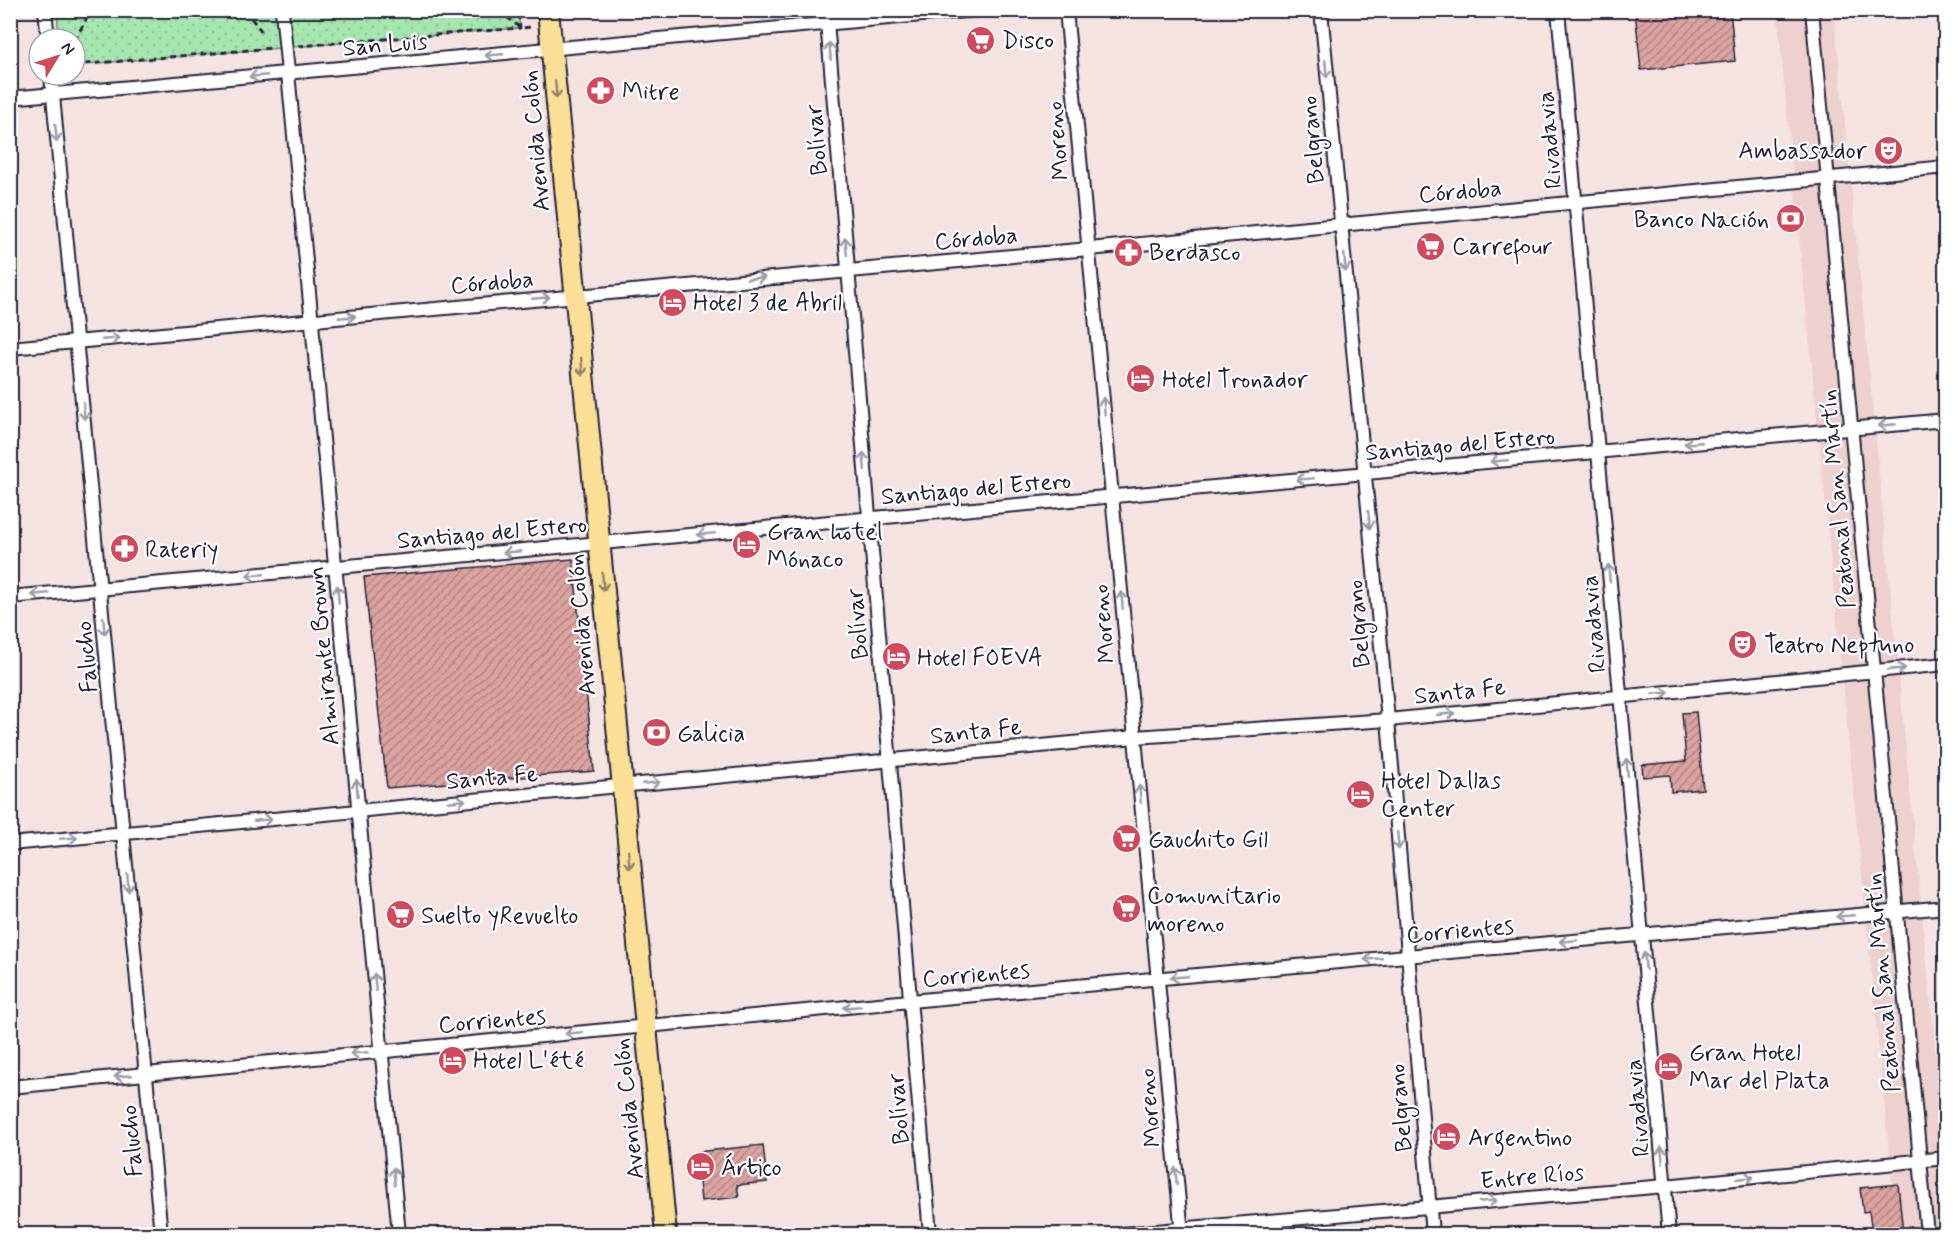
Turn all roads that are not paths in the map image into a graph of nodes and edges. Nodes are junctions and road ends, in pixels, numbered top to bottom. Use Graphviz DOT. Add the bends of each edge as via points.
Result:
graph roads {
  1 [pos="45,10"];
  2 [pos="282,10"];
  3 [pos="548,10"];
  4 [pos="826,10"];
  5 [pos="977,10"];
  6 [pos="1066,10"];
  7 [pos="1321,10"];
  8 [pos="1558,10"];
  9 [pos="1812,10"];
  10 [pos="827,24"];
  11 [pos="47,27"];
  12 [pos="552,50"];
  13 [pos="289,73"];
  14 [pos="52,87"];
  15 [pos="52,94"];
  16 [pos="10,98"];
  17 [pos="1946,167"];
  18 [pos="1828,178"];
  19 [pos="1575,202"];
  20 [pos="1341,224"];
  21 [pos="1089,249"];
  22 [pos="848,270"];
  23 [pos="575,295"];
  24 [pos="312,320"];
  25 [pos="77,342"];
  26 [pos="10,348"];
  27 [pos="1946,420"];
  28 [pos="1851,428"];
  29 [pos="1598,452"];
  30 [pos="1365,473"];
  31 [pos="1112,497"];
  32 [pos="869,519"];
  33 [pos="599,544"];
  34 [pos="336,568"];
  35 [pos="100,589"];
  36 [pos="10,597"];
  37 [pos="1946,664"];
  38 [pos="1874,672"];
  39 [pos="1621,696"];
  40 [pos="1388,720"];
  41 [pos="1135,736"];
  42 [pos="890,761"];
  43 [pos="622,786"];
  44 [pos="359,810"];
  45 [pos="123,833"];
  46 [pos="10,844"];
  47 [pos="1946,907"];
  48 [pos="1897,911"];
  49 [pos="1642,935"];
  50 [pos="1408,956"];
  51 [pos="1158,979"];
  52 [pos="910,1001"];
  53 [pos="645,1027"];
  54 [pos="382,1051"];
  55 [pos="146,1074"];
  56 [pos="10,1087"];
  57 [pos="1946,1158"];
  58 [pos="1920,1160"];
  59 [pos="1665,1186"];
  60 [pos="1430,1206"];
  61 [pos="1182,1232"];
  62 [pos="161,1234"];
  63 [pos="399,1234"];
  64 [pos="666,1234"];
  65 [pos="930,1234"];
  66 [pos="1122,1234"];
  67 [pos="1432,1234"];
  68 [pos="1670,1234"];
  69 [pos="1927,1234"];
  1 -- 11 [label="street"];
  2 -- 13 [label="street, Almirante Brown"];
  3 -- 12 [label="main road, Avenida Colón"];
  4 -- 10 [label="street, Bolívar"];
  5 -- 10 [label="street, San Luis"];
  6 -- 21 [label="street, Moreno"];
  7 -- 20 [label="street, Belgrano, one-way"];
  8 -- 19 [label="street, Rivadavia"];
  9 -- 18 [label="street, Peatonal San Martín"];
  10 -- 12 [label="street, San Luis"];
  22 -- 10 [label="street, Bolívar, one-way"];
  12 -- 13 [label="street, San Luis, one-way"];
  12 -- 23 [label="main road, Avenida Colón, one-way"];
  13 -- 15 [label="street, San Luis, one-way"];
  13 -- 24 [label="street, Almirante Brown"];
  14 -- 15 [label="street, Falucho"];
  15 -- 16 [label="street, San Luis"];
  15 -- 25 [label="street, Falucho, one-way"];
  17 -- 18 [label="street, Córdoba"];
  18 -- 19 [label="street, Córdoba"];
  18 -- 28 [label="street, Peatonal San Martín"];
  19 -- 20 [label="street, Córdoba"];
  19 -- 29 [label="street, Rivadavia"];
  20 -- 21 [label="street, Córdoba"];
  20 -- 30 [label="street, Belgrano, one-way"];
  21 -- 22 [label="street, Córdoba"];
  31 -- 21 [label="street, Moreno, one-way"];
  23 -- 22 [label="street, Córdoba, one-way"];
  32 -- 22 [label="street, Bolívar, one-way"];
  24 -- 23 [label="street, Córdoba, one-way"];
  23 -- 33 [label="main road, Avenida Colón, one-way"];
  25 -- 24 [label="street, Córdoba, one-way"];
  24 -- 34 [label="street, Almirante Brown"];
  25 -- 26 [label="street, Córdoba"];
  25 -- 35 [label="street, Falucho, one-way"];
  27 -- 28 [label="street, Santiago del Estero, one-way"];
  28 -- 29 [label="street, Santiago del Estero, one-way"];
  28 -- 38 [label="street, Peatonal San Martín"];
  29 -- 30 [label="street, Santiago del Estero, one-way"];
  39 -- 29 [label="street, Rivadavia, one-way"];
  30 -- 31 [label="street, Santiago del Estero, one-way"];
  30 -- 40 [label="street, Belgrano, one-way"];
  31 -- 32 [label="street, Santiago del Estero"];
  41 -- 31 [label="street, Moreno, one-way"];
  32 -- 33 [label="street, Santiago del Estero, one-way"];
  32 -- 42 [label="street, Bolívar"];
  33 -- 34 [label="street, Santiago del Estero, one-way"];
  33 -- 43 [label="main road, Avenida Colón, one-way"];
  34 -- 35 [label="street, Santiago del Estero, one-way"];
  44 -- 34 [label="street, Almirante Brown, one-way"];
  35 -- 36 [label="street, Santiago del Estero, one-way"];
  35 -- 45 [label="street, Falucho, one-way"];
  38 -- 37 [label="street, Santa Fe, one-way"];
  39 -- 38 [label="street, Santa Fe, one-way"];
  38 -- 48 [label="street, Peatonal San Martín"];
  40 -- 39 [label="street, Santa Fe, one-way"];
  49 -- 39 [label="street, Rivadavia, one-way"];
  40 -- 41 [label="street, Santa Fe"];
  40 -- 50 [label="street, Belgrano, one-way"];
  41 -- 42 [label="street, Santa Fe"];
  51 -- 41 [label="street, Moreno, one-way"];
  43 -- 42 [label="street, Santa Fe, one-way"];
  42 -- 52 [label="street, Bolívar"];
  44 -- 43 [label="street, Santa Fe, one-way"];
  43 -- 53 [label="main road, Avenida Colón, one-way"];
  45 -- 44 [label="street, Santa Fe, one-way"];
  54 -- 44 [label="street, Almirante Brown, one-way"];
  46 -- 45 [label="street, Santa Fe, one-way"];
  45 -- 55 [label="street, Falucho, one-way"];
  47 -- 48 [label="street, Corrientes"];
  48 -- 49 [label="street, Corrientes, one-way"];
  48 -- 58 [label="street, Peatonal San Martín"];
  49 -- 50 [label="street, Corrientes, one-way"];
  59 -- 49 [label="street, Rivadavia, one-way"];
  50 -- 51 [label="street, Corrientes, one-way"];
  50 -- 60 [label="street, Belgrano"];
  51 -- 52 [label="street, Corrientes"];
  61 -- 51 [label="street, Moreno, one-way"];
  52 -- 53 [label="street, Corrientes, one-way"];
  52 -- 65 [label="street, Bolívar"];
  53 -- 54 [label="street, Corrientes, one-way"];
  53 -- 64 [label="main road, Avenida Colón"];
  54 -- 55 [label="street, Corrientes, one-way"];
  63 -- 54 [label="street, Almirante Brown, one-way"];
  55 -- 56 [label="street, Corrientes, one-way"];
  55 -- 62 [label="street, Falucho"];
  57 -- 58 [label="street, Entre Ríos"];
  59 -- 58 [label="street, Entre Ríos, one-way"];
  58 -- 69 [label="street, Peatonal San Martín"];
  60 -- 59 [label="street, Entre Ríos, one-way"];
  59 -- 68 [label="street, Rivadavia"];
  60 -- 61 [label="street, Entre Ríos"];
  60 -- 67 [label="street, Belgrano"];
  61 -- 66 [label="street, Entre Ríos"];
}
